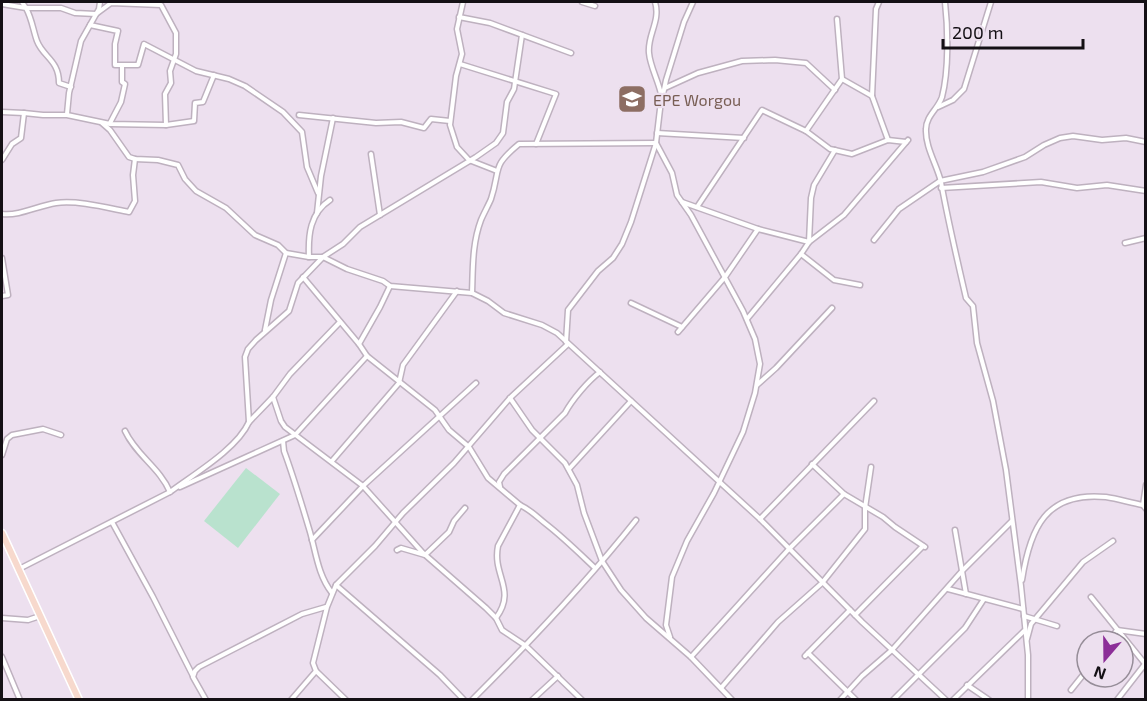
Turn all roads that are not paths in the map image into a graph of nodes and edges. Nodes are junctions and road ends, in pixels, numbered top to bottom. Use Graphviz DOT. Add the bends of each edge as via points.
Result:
graph roads {
  1 [pos="22,2"];
  2 [pos="100,2"];
  3 [pos="463,2"];
  4 [pos="582,2"];
  5 [pos="655,2"];
  6 [pos="693,2"];
  7 [pos="874,2"];
  8 [pos="879,2"];
  9 [pos="945,2"];
  10 [pos="991,2"];
  11 [pos="2,4"];
  12 [pos="595,6"];
  13 [pos="26,8"];
  14 [pos="876,9"];
  15 [pos="96,14"];
  16 [pos="459,17"];
  17 [pos="837,20"];
  18 [pos="90,25"];
  19 [pos="522,35"];
  20 [pos="572,53"];
  21 [pos="174,59"];
  22 [pos="460,64"];
  23 [pos="123,66"];
  24 [pos="214,75"];
  25 [pos="842,79"];
  26 [pos="515,82"];
  27 [pos="71,87"];
  28 [pos="664,88"];
  29 [pos="835,90"];
  30 [pos="872,96"];
  31 [pos="662,97"];
  32 [pos="937,107"];
  33 [pos="2,112"];
  34 [pos="24,113"];
  35 [pos="67,114"];
  36 [pos="299,115"];
  37 [pos="333,118"];
  38 [pos="450,121"];
  39 [pos="102,123"];
  40 [pos="110,124"];
  41 [pos="166,125"];
  42 [pos="806,131"];
  43 [pos="657,133"];
  44 [pos="744,138"];
  45 [pos="888,140"];
  46 [pos="1146,142"];
  47 [pos="656,143"];
  48 [pos="537,144"];
  49 [pos="835,150"];
  50 [pos="371,154"];
  51 [pos="135,159"];
  52 [pos="2,160"];
  53 [pos="469,160"];
  54 [pos="497,171"];
  55 [pos="940,181"];
  56 [pos="941,188"];
  57 [pos="1146,191"];
  58 [pos="318,193"];
  59 [pos="330,200"];
  60 [pos="681,202"];
  61 [pos="697,207"];
  62 [pos="317,213"];
  63 [pos="2,214"];
  64 [pos="381,215"];
  65 [pos="758,229"];
  66 [pos="1146,238"];
  67 [pos="874,240"];
  68 [pos="809,242"];
  69 [pos="1125,243"];
  70 [pos="286,253"];
  71 [pos="801,255"];
  72 [pos="309,257"];
  73 [pos="323,257"];
  74 [pos="2,258"];
  75 [pos="725,277"];
  76 [pos="303,278"];
  77 [pos="861,285"];
  78 [pos="390,286"];
  79 [pos="457,291"];
  80 [pos="472,293"];
  81 [pos="2,296"];
  82 [pos="631,303"];
  83 [pos="832,308"];
  84 [pos="747,320"];
  85 [pos="340,322"];
  86 [pos="682,327"];
  87 [pos="265,331"];
  88 [pos="678,332"];
  89 [pos="359,344"];
  90 [pos="567,344"];
  91 [pos="367,356"];
  92 [pos="600,372"];
  93 [pos="399,383"];
  94 [pos="476,383"];
  95 [pos="756,385"];
  96 [pos="273,397"];
  97 [pos="510,398"];
  98 [pos="631,400"];
  99 [pos="874,401"];
  100 [pos="440,415"];
  101 [pos="249,422"];
  102 [pos="125,431"];
  103 [pos="61,435"];
  104 [pos="295,435"];
  105 [pos="540,438"];
  106 [pos="283,441"];
  107 [pos="470,447"];
  108 [pos="2,455"];
  109 [pos="332,461"];
  110 [pos="812,464"];
  111 [pos="871,467"];
  112 [pos="569,469"];
  113 [pos="719,482"];
  114 [pos="1146,485"];
  115 [pos="363,486"];
  116 [pos="500,487"];
  117 [pos="170,492"];
  118 [pos="844,494"];
  119 [pos="520,505"];
  120 [pos="1144,507"];
  121 [pos="465,508"];
  122 [pos="865,508"];
  123 [pos="760,519"];
  124 [pos="636,520"];
  125 [pos="396,521"];
  126 [pos="1013,521"];
  127 [pos="112,522"];
  128 [pos="955,530"];
  129 [pos="2,533"];
  130 [pos="312,540"];
  131 [pos="1113,541"];
  132 [pos="397,550"];
  133 [pos="788,550"];
  134 [pos="425,555"];
  135 [pos="603,561"];
  136 [pos="595,568"];
  137 [pos="18,569"];
  138 [pos="962,571"];
  139 [pos="822,583"];
  140 [pos="336,585"];
  141 [pos="1022,586"];
  142 [pos="948,589"];
  143 [pos="333,593"];
  144 [pos="966,594"];
  145 [pos="1091,597"];
  146 [pos="984,599"];
  147 [pos="327,607"];
  148 [pos="1023,609"];
  149 [pos="850,610"];
  150 [pos="855,615"];
  151 [pos="40,616"];
  152 [pos="1024,616"];
  153 [pos="2,618"];
  154 [pos="496,618"];
  155 [pos="1035,620"];
  156 [pos="1057,626"];
  157 [pos="1116,629"];
  158 [pos="1024,631"];
  159 [pos="670,638"];
  160 [pos="1026,642"];
  161 [pos="526,646"];
  162 [pos="892,650"];
  163 [pos="1135,652"];
  164 [pos="2,657"];
  165 [pos="691,657"];
  166 [pos="1145,664"];
  167 [pos="316,670"];
  168 [pos="918,673"];
  169 [pos="558,676"];
  170 [pos="193,677"];
  171 [pos="967,685"];
  172 [pos="1075,685"];
  173 [pos="721,688"];
  174 [pos="1071,690"];
  175 [pos="848,691"];
  176 [pos="20,699"];
  177 [pos="79,699"];
  178 [pos="206,699"];
  179 [pos="291,699"];
  180 [pos="346,699"];
  181 [pos="464,699"];
  182 [pos="472,699"];
  183 [pos="532,699"];
  184 [pos="582,699"];
  185 [pos="732,699"];
  186 [pos="840,699"];
  187 [pos="856,699"];
  188 [pos="892,699"];
  189 [pos="946,699"];
  190 [pos="953,699"];
  191 [pos="989,699"];
  192 [pos="1028,699"];
  193 [pos="1116,699"];
  1 -- 13 [label="street"];
  2 -- 15 [label="street"];
  3 -- 16 [label="street"];
  4 -- 12 [label="street"];
  5 -- 31 [label="street" via="649,52"];
  6 -- 28 [label="street"];
  7 -- 14 [label="street"];
  8 -- 14 [label="street"];
  9 -- 32 [label="street" via="945,67"];
  10 -- 32 [label="street" via="964,89 953,100"];
  11 -- 13 [label="street"];
  13 -- 15 [label="street"];
  13 -- 27 [label="street" via="37,42 55,66 59,83"];
  14 -- 30 [label="street"];
  15 -- 18 [label="street"];
  15 -- 21 [label="street" via="111,3 161,5 176,33"];
  16 -- 19 [label="street"];
  16 -- 22 [label="street"];
  17 -- 25 [label="street"];
  18 -- 23 [label="street" via="118,31 115,62"];
  18 -- 27 [label="street" via="81,41"];
  19 -- 20 [label="street"];
  19 -- 26 [label="street"];
  21 -- 23 [label="street" via="144,44 138,65"];
  21 -- 24 [label="street"];
  21 -- 41 [label="street" via="171,83 165,94"];
  22 -- 26 [label="street"];
  22 -- 38 [label="street"];
  23 -- 40 [label="street" via="122,102"];
  24 -- 41 [label="street" via="203,102 195,103 194,121"];
  24 -- 58 [label="street" via="245,86 278,108 302,132 306,167"];
  25 -- 29 [label="street"];
  25 -- 30 [label="street"];
  26 -- 48 [label="street" via="556,94"];
  26 -- 53 [label="street" via="507,102 503,133 496,143"];
  27 -- 35 [label="street"];
  28 -- 29 [label="street" via="698,73 742,61 775,60 806,63"];
  28 -- 31 [label="street"];
  29 -- 42 [label="street"];
  30 -- 45 [label="street"];
  31 -- 43 [label="street"];
  32 -- 55 [label="street" via="926,131"];
  33 -- 34 [label="street"];
  34 -- 35 [label="street"];
  34 -- 52 [label="street" via="21,138"];
  35 -- 39 [label="street"];
  36 -- 37 [label="street"];
  37 -- 38 [label="street" via="401,122 424,128 431,119"];
  37 -- 58 [label="street"];
  38 -- 53 [label="street" via="457,147"];
  39 -- 40 [label="street"];
  39 -- 51 [label="street" via="129,157"];
  40 -- 41 [label="street"];
  42 -- 44 [label="street" via="762,110"];
  42 -- 49 [label="street"];
  43 -- 44 [label="street"];
  43 -- 47 [label="street"];
  44 -- 61 [label="street"];
  45 -- 49 [label="street" via="852,154"];
  45 -- 68 [label="street" via="907,141 844,215"];
  46 -- 55 [label="street" via="1126,138 1060,138 1025,157 983,172"];
  47 -- 48 [label="street"];
  47 -- 60 [label="street" via="672,173"];
  47 -- 90 [label="street" via="618,250 568,310"];
  48 -- 54 [label="street" via="519,144 505,155"];
  49 -- 68 [label="street" via="814,185"];
  50 -- 64 [label="street"];
  51 -- 63 [label="street" via="135,201 129,212 101,205 57,203 13,215"];
  51 -- 70 [label="street" via="178,165 196,191 226,208 255,235"];
  53 -- 54 [label="street"];
  53 -- 64 [label="street"];
  54 -- 80 [label="street" via="473,252"];
  55 -- 56 [label="street"];
  55 -- 67 [label="street" via="899,209"];
  56 -- 57 [label="street" via="1041,182"];
  56 -- 126 [label="street" via="966,298 973,306"];
  58 -- 62 [label="street"];
  59 -- 62 [label="street"];
  60 -- 61 [label="street"];
  60 -- 75 [label="street"];
  61 -- 65 [label="street"];
  62 -- 72 [label="street" via="310,233"];
  64 -- 73 [label="street"];
  65 -- 68 [label="street"];
  65 -- 75 [label="street"];
  66 -- 69 [label="street"];
  68 -- 71 [label="street"];
  70 -- 72 [label="street"];
  70 -- 87 [label="street"];
  71 -- 77 [label="street" via="834,280"];
  71 -- 84 [label="street"];
  72 -- 73 [label="street"];
  73 -- 76 [label="street"];
  73 -- 78 [label="street"];
  74 -- 81 [label="street" via="8,295"];
  75 -- 84 [label="street"];
  75 -- 86 [label="street"];
  76 -- 85 [label="street"];
  76 -- 87 [label="street" via="289,311"];
  78 -- 79 [label="street"];
  78 -- 89 [label="street"];
  79 -- 80 [label="street"];
  79 -- 93 [label="street" via="403,365"];
  80 -- 90 [label="street" via="504,313 550,329"];
  82 -- 86 [label="street"];
  83 -- 95 [label="street"];
  84 -- 95 [label="street" via="759,353"];
  85 -- 89 [label="street"];
  85 -- 96 [label="street"];
  86 -- 88 [label="street"];
  87 -- 101 [label="street" via="245,357"];
  89 -- 91 [label="street"];
  90 -- 92 [label="street"];
  90 -- 97 [label="street"];
  91 -- 93 [label="street"];
  91 -- 104 [label="street"];
  92 -- 98 [label="street"];
  92 -- 105 [label="street"];
  93 -- 100 [label="street"];
  93 -- 109 [label="street"];
  94 -- 100 [label="street"];
  95 -- 113 [label="street" via="743,432"];
  96 -- 101 [label="street"];
  96 -- 104 [label="street" via="281,421"];
  97 -- 105 [label="street"];
  97 -- 107 [label="street"];
  98 -- 112 [label="street"];
  98 -- 113 [label="street"];
  99 -- 110 [label="street"];
  100 -- 107 [label="street" via="449,430"];
  100 -- 115 [label="street"];
  101 -- 117 [label="street" via="235,442"];
  102 -- 117 [label="street" via="130,443 162,477"];
  103 -- 108 [label="street" via="43,429 12,435"];
  104 -- 106 [label="street"];
  104 -- 109 [label="street"];
  105 -- 112 [label="street"];
  105 -- 116 [label="street" via="504,474"];
  106 -- 117 [label="street"];
  106 -- 130 [label="street"];
  107 -- 116 [label="street" via="488,478"];
  107 -- 125 [label="street"];
  109 -- 115 [label="street"];
  110 -- 118 [label="street"];
  110 -- 123 [label="street"];
  111 -- 122 [label="street"];
  112 -- 135 [label="street"];
  113 -- 123 [label="street"];
  113 -- 159 [label="street" via="672,576 666,625"];
  114 -- 120 [label="street"];
  115 -- 125 [label="street"];
  115 -- 130 [label="street"];
  116 -- 119 [label="street"];
  117 -- 127 [label="street"];
  118 -- 122 [label="street"];
  118 -- 133 [label="street"];
  119 -- 136 [label="street" via="558,532"];
  119 -- 154 [label="street" via="498,546 497,566 506,600"];
  120 -- 141 [label="street" via="1100,497 1078,498 1057,505 1036,529"];
  121 -- 134 [label="street" via="449,532"];
  122 -- 139 [label="street" via="865,529"];
  122 -- 150 [label="street" via="924,546"];
  123 -- 133 [label="street"];
  124 -- 135 [label="street"];
  125 -- 134 [label="street"];
  125 -- 140 [label="street"];
  126 -- 138 [label="street"];
  126 -- 141 [label="street"];
  127 -- 137 [label="street"];
  127 -- 170 [label="street"];
  128 -- 138 [label="street"];
  129 -- 137 [label="main road"];
  130 -- 143 [label="street" via="325,584"];
  131 -- 155 [label="street" via="1083,562"];
  132 -- 134 [label="street"];
  133 -- 139 [label="street"];
  133 -- 165 [label="street"];
  134 -- 154 [label="street"];
  135 -- 136 [label="street"];
  135 -- 159 [label="street" via="634,605"];
  136 -- 161 [label="street"];
  137 -- 151 [label="main road"];
  138 -- 142 [label="street"];
  138 -- 144 [label="street"];
  139 -- 149 [label="street"];
  139 -- 173 [label="street" via="778,622"];
  140 -- 143 [label="street"];
  140 -- 181 [label="street"];
  141 -- 148 [label="street"];
  142 -- 144 [label="street"];
  142 -- 162 [label="street"];
  143 -- 147 [label="street"];
  144 -- 146 [label="street"];
  145 -- 157 [label="street"];
  146 -- 148 [label="street"];
  146 -- 168 [label="street" via="965,628"];
  147 -- 167 [label="street" via="313,659"];
  147 -- 170 [label="street" via="302,614 199,667"];
  148 -- 152 [label="street"];
  149 -- 150 [label="street"];
  149 -- 175 [label="street" via="806,655"];
  150 -- 162 [label="street"];
  151 -- 153 [label="street" via="28,620"];
  151 -- 177 [label="main road"];
  152 -- 155 [label="street"];
  152 -- 158 [label="street"];
  154 -- 161 [label="street" via="502,630"];
  155 -- 156 [label="street"];
  155 -- 160 [label="street"];
  158 -- 160 [label="street"];
  158 -- 171 [label="street"];
  159 -- 165 [label="street"];
  160 -- 192 [label="street"];
  161 -- 169 [label="street"];
  161 -- 182 [label="street"];
  162 -- 168 [label="street"];
  162 -- 175 [label="street"];
  163 -- 166 [label="street"];
  164 -- 176 [label="street"];
  165 -- 173 [label="street"];
  166 -- 193 [label="street"];
  167 -- 179 [label="street"];
  167 -- 180 [label="street"];
  168 -- 188 [label="street"];
  168 -- 189 [label="street"];
  169 -- 183 [label="street"];
  169 -- 184 [label="street"];
  170 -- 178 [label="street"];
  171 -- 190 [label="street"];
  171 -- 191 [label="street"];
  172 -- 174 [label="street"];
  173 -- 185 [label="street"];
  175 -- 186 [label="street"];
  175 -- 187 [label="street"];
}
